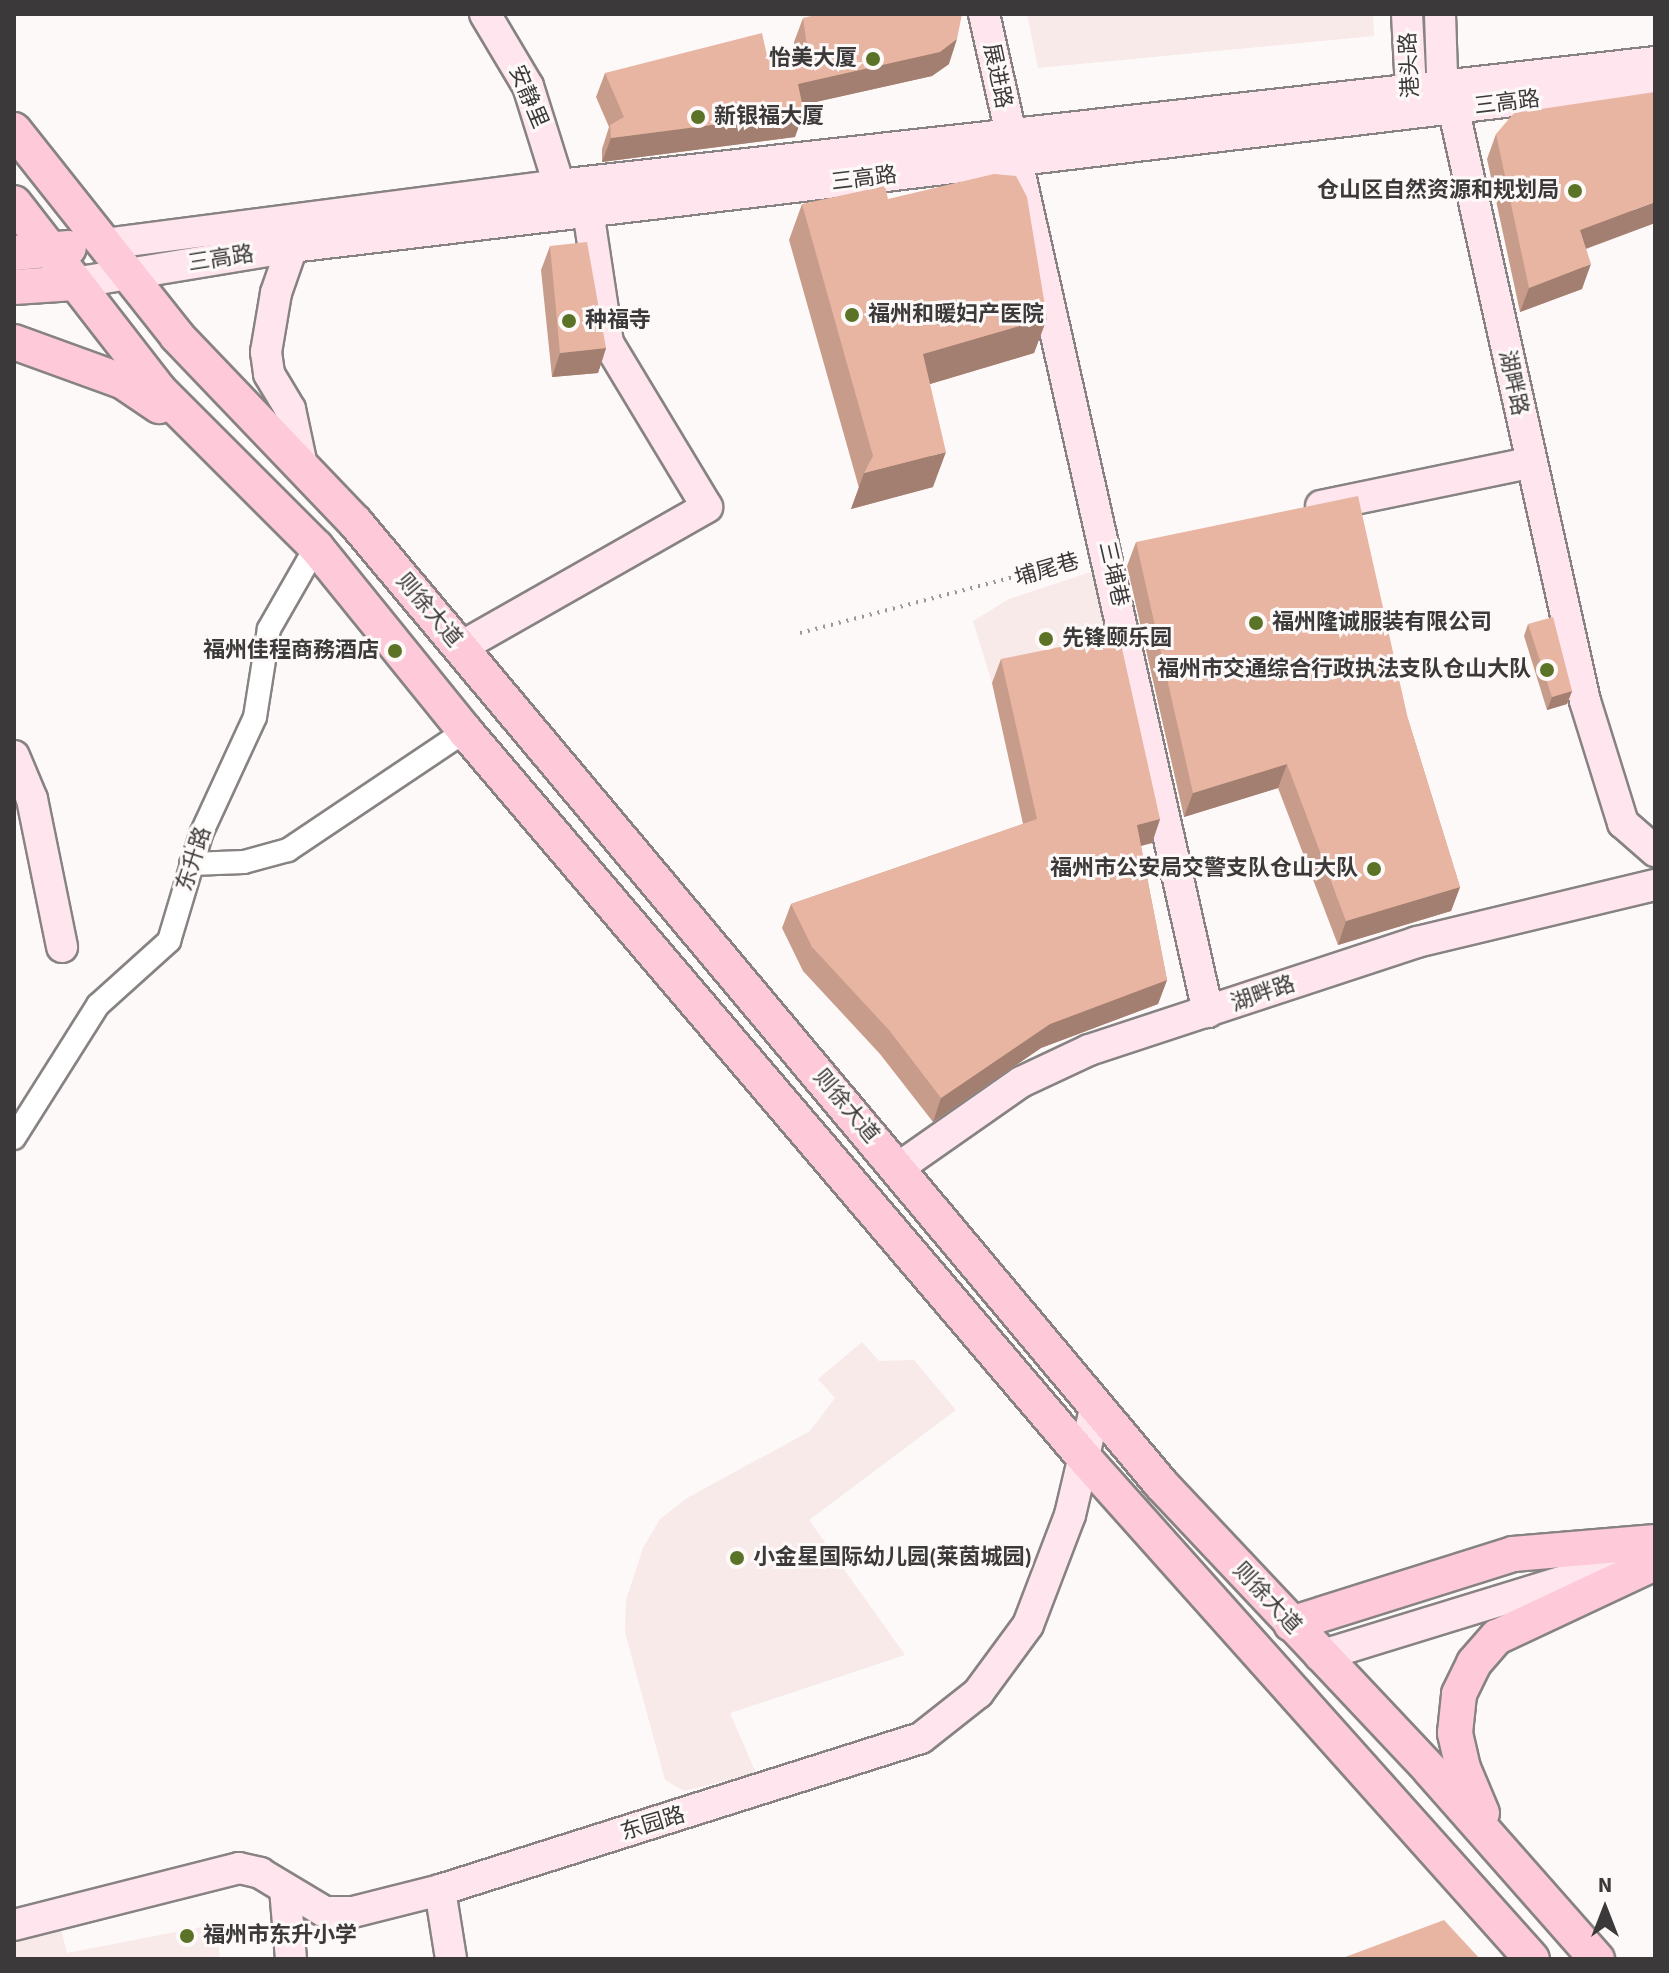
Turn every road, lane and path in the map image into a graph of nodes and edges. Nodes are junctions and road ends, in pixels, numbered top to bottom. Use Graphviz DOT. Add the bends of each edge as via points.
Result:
graph roads {
  1 [pos="485,14"];
  2 [pos="984,14"];
  3 [pos="1407,14"];
  4 [pos="1440,14"];
  5 [pos="1655,62"];
  6 [pos="1655,84"];
  7 [pos="1447,98"];
  8 [pos="1412,102"];
  9 [pos="14,130"];
  10 [pos="1014,149"];
  11 [pos="559,185"];
  12 [pos="14,203"];
  13 [pos="588,211"];
  14 [pos="105,244"];
  15 [pos="292,247"];
  16 [pos="52,250"];
  17 [pos="14,253"];
  18 [pos="131,276"];
  19 [pos="74,283"];
  20 [pos="14,287"];
  21 [pos="14,342"];
  22 [pos="1529,463"];
  23 [pos="303,470"];
  24 [pos="256,487"];
  25 [pos="1285,513"];
  26 [pos="316,547"];
  27 [pos="1122,548"];
  28 [pos="800,633"];
  29 [pos="461,647"];
  30 [pos="465,731"];
  31 [pos="14,756"];
  32 [pos="1655,851"];
  33 [pos="191,864"];
  34 [pos="1655,885"];
  35 [pos="62,947"];
  36 [pos="1208,1012"];
  37 [pos="14,1138"];
  38 [pos="898,1168"];
  39 [pos="1096,1405"];
  40 [pos="1086,1460"];
  41 [pos="1655,1542"];
  42 [pos="1655,1552"];
  43 [pos="1655,1563"];
  44 [pos="1291,1624"];
  45 [pos="1320,1656"];
  46 [pos="1495,1843"];
  47 [pos="285,1889"];
  48 [pos="440,1890"];
  49 [pos="14,1925"];
  50 [pos="291,1959"];
  51 [pos="451,1959"];
  52 [pos="1532,1959"];
  53 [pos="1597,1959"];
  1 -- 11 [label="street, 安静里" via="528,86"];
  2 -- 10 [label="street, 展进路"];
  3 -- 8 [label="street, 港头路"];
  4 -- 7 [label="street, 港头路"];
  5 -- 7 [label="street, 三高路"];
  6 -- 7 [label="street, 三高路"];
  7 -- 8 [label="street, 三高路"];
  7 -- 22 [label="street, 湖畔路"];
  8 -- 10 [label="street, 三高路"];
  9 -- 14 [label="main road, 则徐大道"];
  10 -- 11 [label="street, 三高路"];
  10 -- 13 [label="street, 三高路"];
  10 -- 27 [label="street, 三埔巷"];
  11 -- 14 [label="street, 三高路"];
  12 -- 16 [label="main road, 则徐大道"];
  13 -- 15 [label="street, 三高路"];
  13 -- 29 [label="street" via="608,343 707,507"];
  14 -- 16 [label="main road"];
  14 -- 18 [label="main road, 则徐大道"];
  15 -- 18 [label="street, 三高路"];
  15 -- 23 [label="street" via="276,293 266,352 276,391 290,409"];
  16 -- 17 [label="main road"];
  16 -- 19 [label="main road, 则徐大道"];
  18 -- 19 [label="street, 三高路"];
  18 -- 23 [label="main road, 则徐大道" via="177,336"];
  19 -- 20 [label="main road"];
  19 -- 24 [label="main road, 则徐大道" via="159,390"];
  21 -- 24 [label="main road" via="136,388"];
  22 -- 25 [label="street"];
  22 -- 32 [label="street, 湖畔路" via="1585,701 1623,823"];
  23 -- 29 [label="main road, 则徐大道" via="355,522"];
  24 -- 26 [label="main road, 则徐大道"];
  26 -- 30 [label="main road, 则徐大道"];
  26 -- 33 [label="street, 东升路" via="269,629 255,717"];
  27 -- 28 [label="path, 埔尾巷" via="953,597"];
  27 -- 36 [label="street, 三埔巷"];
  29 -- 38 [label="main road, 则徐大道"];
  30 -- 33 [label="street" via="288,850 244,862"];
  30 -- 40 [label="main road, 则徐大道"];
  31 -- 35 [label="street" via="32,799"];
  33 -- 37 [label="street, 东升路" via="169,941 98,1005"];
  34 -- 36 [label="street, 湖畔路" via="1417,942"];
  36 -- 38 [label="street, 湖畔路" via="1036,1073"];
  38 -- 39 [label="main road, 则徐大道"];
  39 -- 40 [label="street, 东园路"];
  39 -- 44 [label="main road, 则徐大道"];
  40 -- 48 [label="street, 东园路" via="1028,1625 978,1693 938,1729 903,1745"];
  40 -- 52 [label="main road, 则徐大道"];
  41 -- 44 [label="main road" via="1513,1554"];
  42 -- 45 [label="street"];
  43 -- 46 [label="main road" via="1497,1637 1474,1663 1459,1694 1455,1733 1463,1768"];
  44 -- 45 [label="main road, 则徐大道"];
  45 -- 46 [label="main road, 则徐大道"];
  46 -- 53 [label="main road, 则徐大道"];
  47 -- 48 [label="street, 东园路" via="310,1905 339,1914"];
  47 -- 49 [label="street, 东园路" via="260,1873 227,1869"];
  47 -- 50 [label="street"];
  48 -- 51 [label="street"];
}
